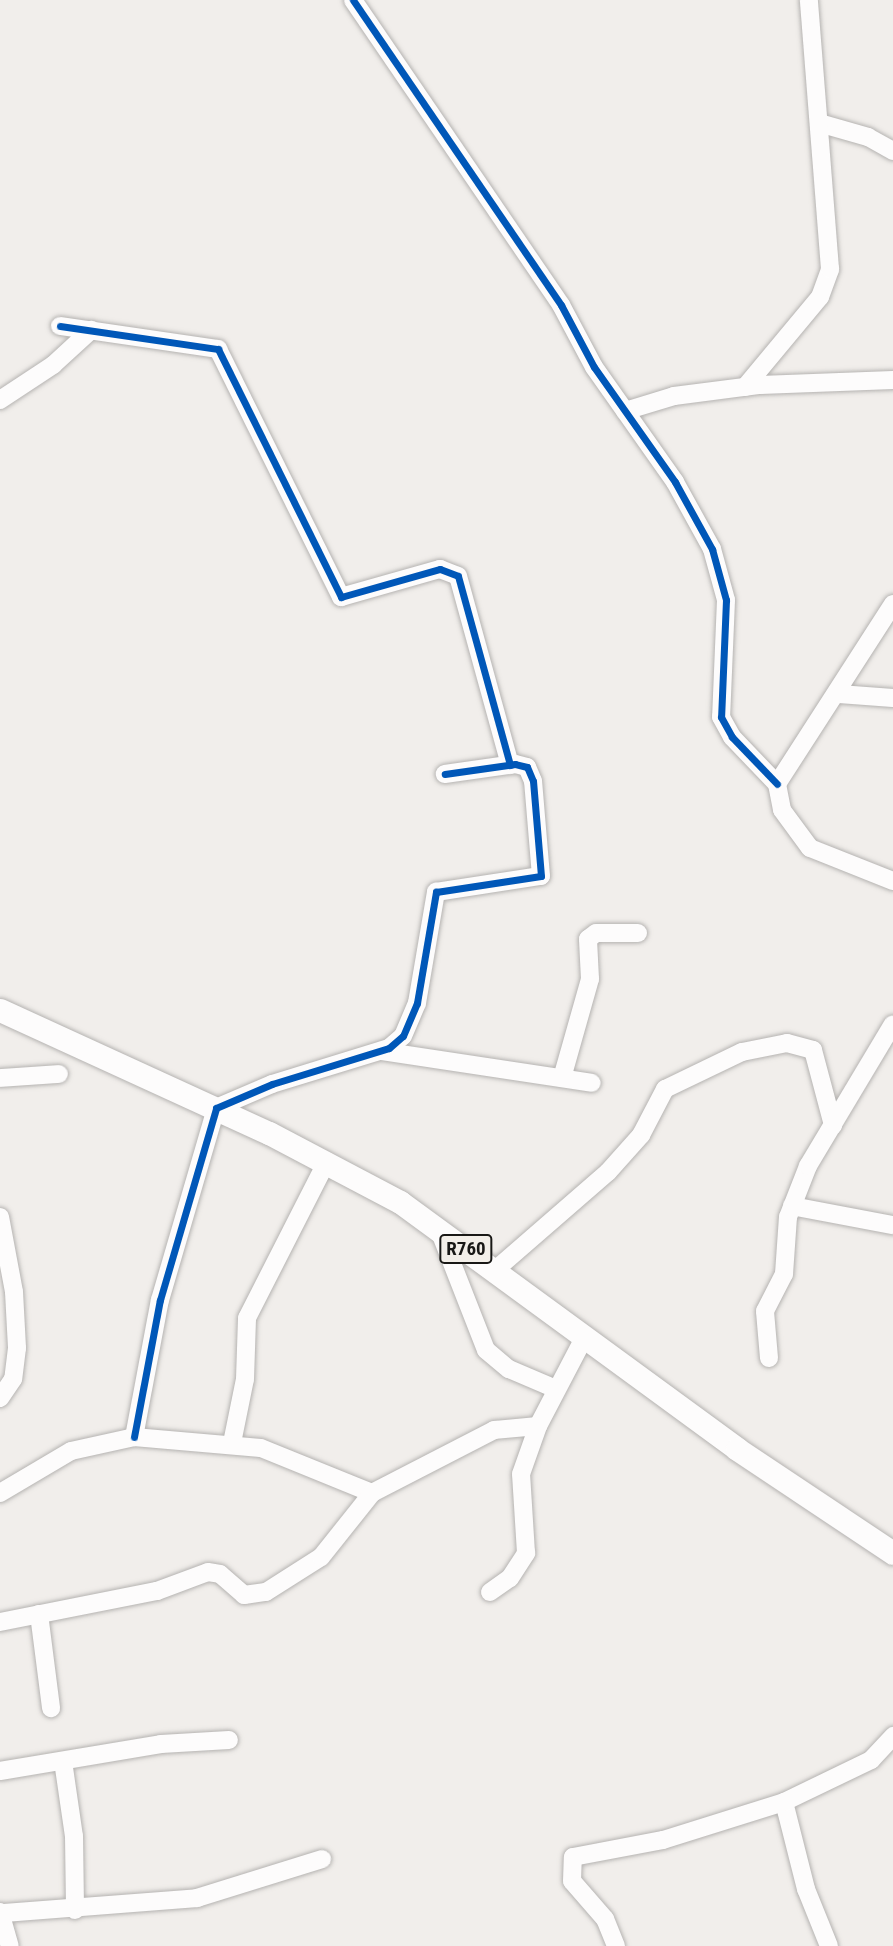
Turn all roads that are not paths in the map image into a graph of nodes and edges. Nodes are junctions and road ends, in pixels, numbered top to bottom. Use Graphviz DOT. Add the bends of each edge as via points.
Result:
graph roads {
  1 [pos="353,0"];
  2 [pos="809,0"];
  3 [pos="819,123"];
  4 [pos="893,151"];
  5 [pos="60,326"];
  6 [pos="92,330"];
  7 [pos="893,380"];
  8 [pos="744,387"];
  9 [pos="0,400"];
  10 [pos="625,411"];
  11 [pos="893,604"];
  12 [pos="839,694"];
  13 [pos="893,698"];
  14 [pos="510,765"];
  15 [pos="445,774"];
  16 [pos="777,784"];
  17 [pos="893,881"];
  18 [pos="638,933"];
  19 [pos="0,1010"];
  20 [pos="893,1024"];
  21 [pos="888,1041"];
  22 [pos="382,1051"];
  23 [pos="59,1074"];
  24 [pos="0,1077"];
  25 [pos="562,1078"];
  26 [pos="592,1083"];
  27 [pos="216,1108"];
  28 [pos="833,1125"];
  29 [pos="327,1161"];
  30 [pos="792,1206"];
  31 [pos="0,1217"];
  32 [pos="893,1225"];
  33 [pos="438,1228"];
  34 [pos="494,1270"];
  35 [pos="584,1338"];
  36 [pos="769,1359"];
  37 [pos="556,1389"];
  38 [pos="0,1398"];
  39 [pos="538,1426"];
  40 [pos="134,1437"];
  41 [pos="232,1443"];
  42 [pos="0,1493"];
  43 [pos="372,1493"];
  44 [pos="893,1553"];
  45 [pos="491,1592"];
  46 [pos="39,1614"];
  47 [pos="0,1622"];
  48 [pos="51,1708"];
  49 [pos="893,1736"];
  50 [pos="229,1740"];
  51 [pos="63,1761"];
  52 [pos="0,1772"];
  53 [pos="784,1802"];
  54 [pos="322,1859"];
  55 [pos="75,1910"];
  56 [pos="2,1912"];
  57 [pos="10,1946"];
  58 [pos="615,1946"];
  59 [pos="829,1946"];
  1 -- 10 [label="street" via="561,305"];
  2 -- 3 [label="street"];
  3 -- 4 [label="street"];
  3 -- 8 [label="street" via="830,270 814,306"];
  5 -- 6 [label="street"];
  6 -- 9 [label="street" via="53,365"];
  6 -- 14 [label="street" via="203,343 224,355 341,597 440,569 458,576"];
  7 -- 8 [label="street"];
  8 -- 10 [label="street" via="674,396"];
  10 -- 16 [label="street" via="675,482 712,548 726,600 721,717 732,737"];
  11 -- 12 [label="street"];
  12 -- 13 [label="street"];
  12 -- 16 [label="street"];
  14 -- 15 [label="street"];
  14 -- 22 [label="street" via="527,767 533,781 541,876 436,892 410,1025"];
  16 -- 17 [label="street" via="782,810 810,848"];
  18 -- 25 [label="street" via="596,933 589,939 590,979"];
  19 -- 27 [label="main road, R760"];
  20 -- 21 [label="street"];
  21 -- 28 [label="street"];
  22 -- 25 [label="street"];
  22 -- 27 [label="street" via="272,1084"];
  23 -- 24 [label="street"];
  25 -- 26 [label="street"];
  27 -- 29 [label="main road, R760"];
  27 -- 40 [label="street" via="160,1300"];
  28 -- 30 [label="street"];
  28 -- 34 [label="street" via="813,1050 787,1043 742,1052 665,1089 641,1135 608,1172"];
  29 -- 33 [label="main road, R760"];
  29 -- 41 [label="street" via="247,1318 245,1379"];
  30 -- 32 [label="street"];
  30 -- 36 [label="street" via="783,1274 765,1311"];
  31 -- 38 [label="street" via="14,1292 17,1348 13,1379"];
  33 -- 34 [label="main road, R760"];
  33 -- 37 [label="street" via="486,1350 509,1369"];
  34 -- 35 [label="main road, R760"];
  35 -- 37 [label="street"];
  35 -- 44 [label="main road, R760"];
  37 -- 39 [label="street"];
  39 -- 43 [label="street" via="494,1430"];
  39 -- 45 [label="street" via="520,1477 526,1553 510,1578"];
  40 -- 41 [label="street"];
  40 -- 42 [label="street" via="71,1451"];
  41 -- 43 [label="street" via="281,1453"];
  43 -- 46 [label="street" via="321,1557 266,1592 244,1595 220,1574 208,1572 157,1591"];
  46 -- 47 [label="street"];
  46 -- 48 [label="street"];
  49 -- 53 [label="street" via="871,1760"];
  50 -- 51 [label="street" via="162,1744"];
  51 -- 52 [label="street"];
  51 -- 55 [label="street" via="74,1836"];
  53 -- 58 [label="street" via="663,1840 573,1857 572,1881 605,1919"];
  53 -- 59 [label="street" via="806,1889"];
  54 -- 55 [label="street" via="197,1898"];
  55 -- 56 [label="street"];
  56 -- 57 [label="street"];
}
